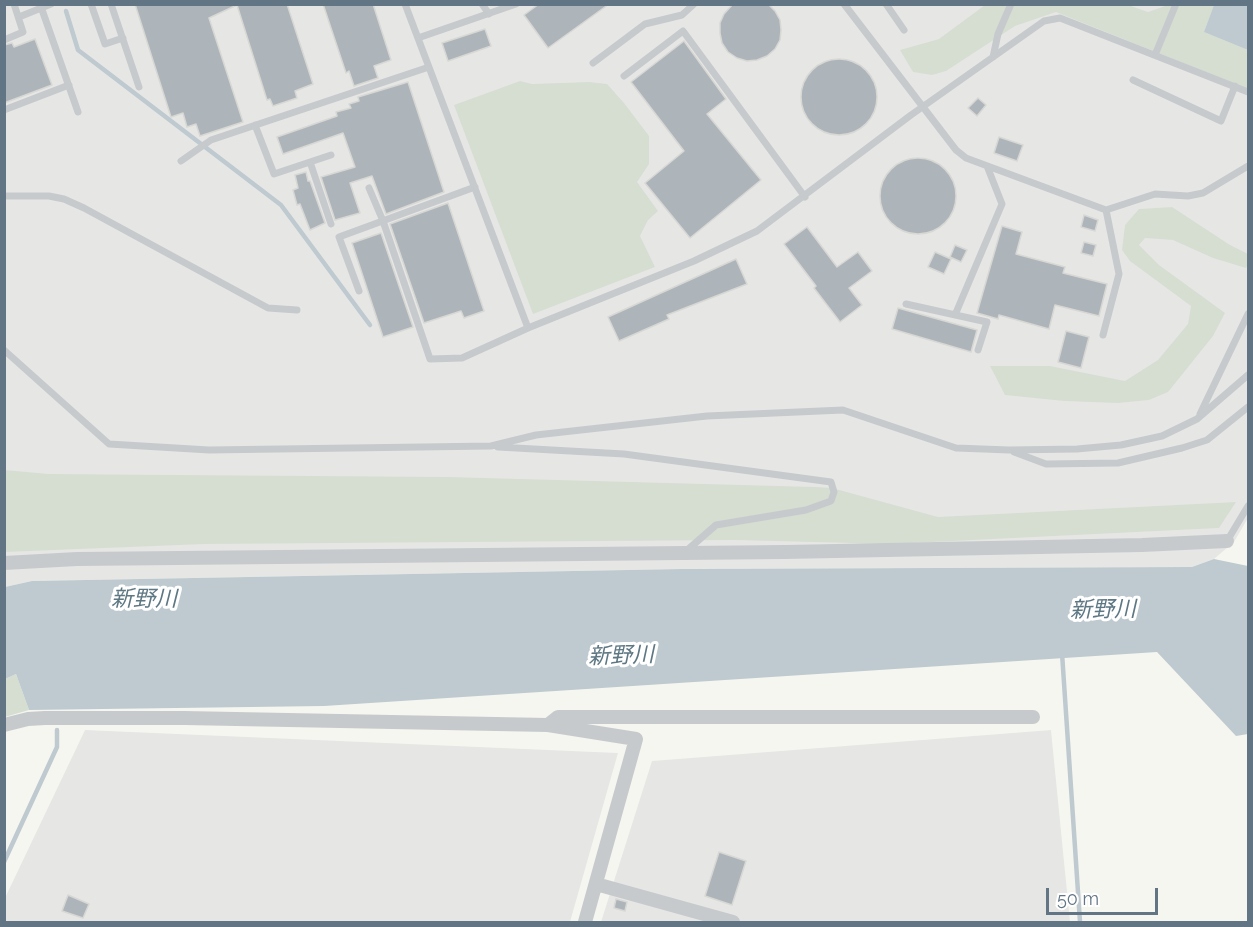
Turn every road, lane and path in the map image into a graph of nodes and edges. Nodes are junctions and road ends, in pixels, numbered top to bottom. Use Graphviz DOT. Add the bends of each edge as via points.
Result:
graph roads {
  1 [pos="14,4"];
  2 [pos="51,4"];
  3 [pos="91,4"];
  4 [pos="111,4"];
  5 [pos="405,4"];
  6 [pos="482,4"];
  7 [pos="516,4"];
  8 [pos="694,4"];
  9 [pos="844,4"];
  10 [pos="886,4"];
  11 [pos="1011,4"];
  12 [pos="1176,4"];
  13 [pos="41,6"];
  14 [pos="489,14"];
  15 [pos="19,17"];
  16 [pos="904,30"];
  17 [pos="123,38"];
  18 [pos="418,38"];
  19 [pos="4,40"];
  20 [pos="1155,56"];
  21 [pos="993,57"];
  22 [pos="593,63"];
  23 [pos="429,67"];
  24 [pos="624,76"];
  25 [pos="1133,80"];
  26 [pos="69,85"];
  27 [pos="1235,86"];
  28 [pos="139,87"];
  29 [pos="1248,92"];
  30 [pos="924,107"];
  31 [pos="4,110"];
  32 [pos="78,112"];
  33 [pos="255,125"];
  34 [pos="331,155"];
  35 [pos="180,161"];
  36 [pos="310,162"];
  37 [pos="987,166"];
  38 [pos="1248,166"];
  39 [pos="475,187"];
  40 [pos="369,188"];
  41 [pos="4,196"];
  42 [pos="805,197"];
  43 [pos="1106,210"];
  44 [pos="383,221"];
  45 [pos="331,224"];
  46 [pos="359,291"];
  47 [pos="906,304"];
  48 [pos="297,310"];
  49 [pos="1248,314"];
  50 [pos="955,315"];
  51 [pos="528,328"];
  52 [pos="1103,335"];
  53 [pos="4,350"];
  54 [pos="978,350"];
  55 [pos="1248,375"];
  56 [pos="1248,407"];
  57 [pos="1197,419"];
  58 [pos="491,447"];
  59 [pos="1009,450"];
  60 [pos="1248,506"];
  61 [pos="1227,541"];
  62 [pos="683,553"];
  63 [pos="4,563"];
  64 [pos="1033,717"];
  65 [pos="4,725"];
  66 [pos="548,725"];
  67 [pos="596,884"];
  68 [pos="585,922"];
  69 [pos="733,922"];
  1 -- 15 [label="lane"];
  2 -- 13 [label="lane"];
  3 -- 17 [label="lane" via="105,44"];
  4 -- 17 [label="lane"];
  5 -- 18 [label="lane"];
  6 -- 14 [label="lane"];
  7 -- 14 [label="lane"];
  8 -- 22 [label="lane" via="682,15 645,24"];
  9 -- 30 [label="lane"];
  10 -- 16 [label="lane"];
  11 -- 21 [label="lane"];
  12 -- 20 [label="lane"];
  13 -- 15 [label="lane"];
  13 -- 26 [label="lane"];
  14 -- 18 [label="lane"];
  15 -- 19 [label="lane" via="23,32"];
  17 -- 28 [label="lane"];
  18 -- 23 [label="lane"];
  20 -- 21 [label="lane" via="1060,18 1044,21"];
  20 -- 27 [label="lane"];
  21 -- 30 [label="lane"];
  23 -- 33 [label="lane"];
  23 -- 39 [label="lane"];
  24 -- 42 [label="lane" via="683,31"];
  25 -- 27 [label="lane" via="1221,121"];
  26 -- 31 [label="lane"];
  26 -- 32 [label="lane"];
  27 -- 29 [label="lane"];
  30 -- 37 [label="lane" via="956,150"];
  30 -- 42 [label="lane"];
  33 -- 35 [label="lane" via="211,140"];
  33 -- 36 [label="lane" via="274,174"];
  34 -- 36 [label="lane"];
  36 -- 45 [label="lane"];
  37 -- 43 [label="lane"];
  37 -- 50 [label="lane" via="1002,204"];
  38 -- 43 [label="lane" via="1203,193 1155,194"];
  39 -- 44 [label="lane"];
  39 -- 51 [label="lane"];
  40 -- 44 [label="lane"];
  41 -- 48 [label="lane" via="64,199 268,308"];
  42 -- 51 [label="lane" via="757,231 694,261"];
  43 -- 52 [label="lane" via="1119,274"];
  44 -- 46 [label="lane" via="339,237"];
  44 -- 51 [label="lane" via="430,359 462,358"];
  47 -- 50 [label="lane"];
  49 -- 57 [label="lane"];
  50 -- 54 [label="lane" via="987,322"];
  53 -- 58 [label="lane" via="110,444 209,450"];
  55 -- 57 [label="lane"];
  56 -- 59 [label="lane" via="1207,440 1118,463 1046,464"];
  57 -- 59 [label="lane" via="1162,436 1121,445"];
  58 -- 59 [label="lane" via="536,435 707,416 843,410 956,448"];
  58 -- 62 [label="lane" via="624,454 831,482 831,501 806,510 716,525"];
  60 -- 61 [label="lane"];
  61 -- 62 [label="street"];
  62 -- 63 [label="street"];
  64 -- 66 [label="street" via="558,717"];
  65 -- 66 [label="street" via="45,718"];
  66 -- 67 [label="street" via="636,739"];
  67 -- 68 [label="street"];
  67 -- 69 [label="street"];
}
